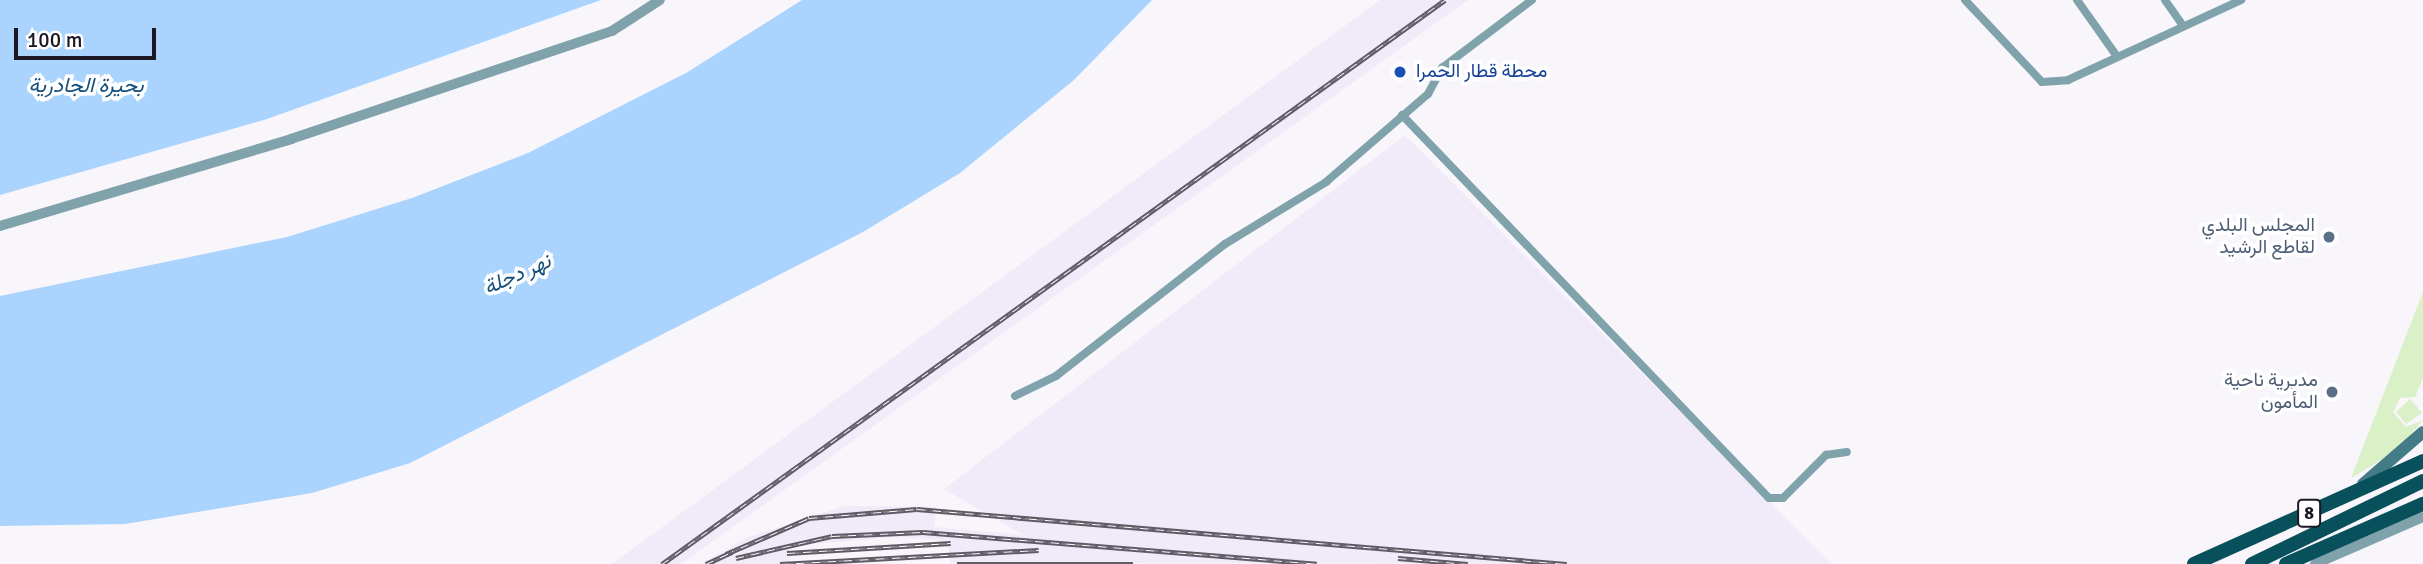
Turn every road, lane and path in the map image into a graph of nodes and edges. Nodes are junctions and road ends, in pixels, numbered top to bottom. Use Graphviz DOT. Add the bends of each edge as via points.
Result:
graph roads {
  1 [pos="660,0"];
  2 [pos="1532,0"];
  3 [pos="1965,0"];
  4 [pos="2077,0"];
  5 [pos="2165,0"];
  6 [pos="2241,0"];
  7 [pos="2183,26"];
  8 [pos="2116,55"];
  9 [pos="1402,115"];
  10 [pos="0,226"];
  11 [pos="1015,396"];
  12 [pos="2423,432"];
  13 [pos="1847,452"];
  14 [pos="2423,461"];
  15 [pos="2423,481"];
  16 [pos="2345,497"];
  17 [pos="2423,504"];
  18 [pos="2423,517"];
  19 [pos="2339,559"];
  20 [pos="2194,564"];
  21 [pos="2252,564"];
  22 [pos="2286,564"];
  23 [pos="2315,564"];
  1 -- 10 [label="street" via="586,39 73,209"];
  2 -- 9 [label="street" via="1442,68 1427,94"];
  3 -- 8 [label="street" via="2042,82 2068,80"];
  4 -- 8 [label="street"];
  5 -- 7 [label="street"];
  6 -- 7 [label="street"];
  7 -- 8 [label="street"];
  9 -- 11 [label="street" via="1326,182 1226,244 1056,376"];
  9 -- 13 [label="street" via="1769,498 1783,498 1826,455"];
  12 -- 16 [label="main road"];
  14 -- 16 [label="highway, 8"];
  15 -- 21 [label="highway, 8"];
  16 -- 20 [label="highway, 8"];
  17 -- 22 [label="highway"];
  18 -- 19 [label="street"];
  19 -- 23 [label="street"];
}
